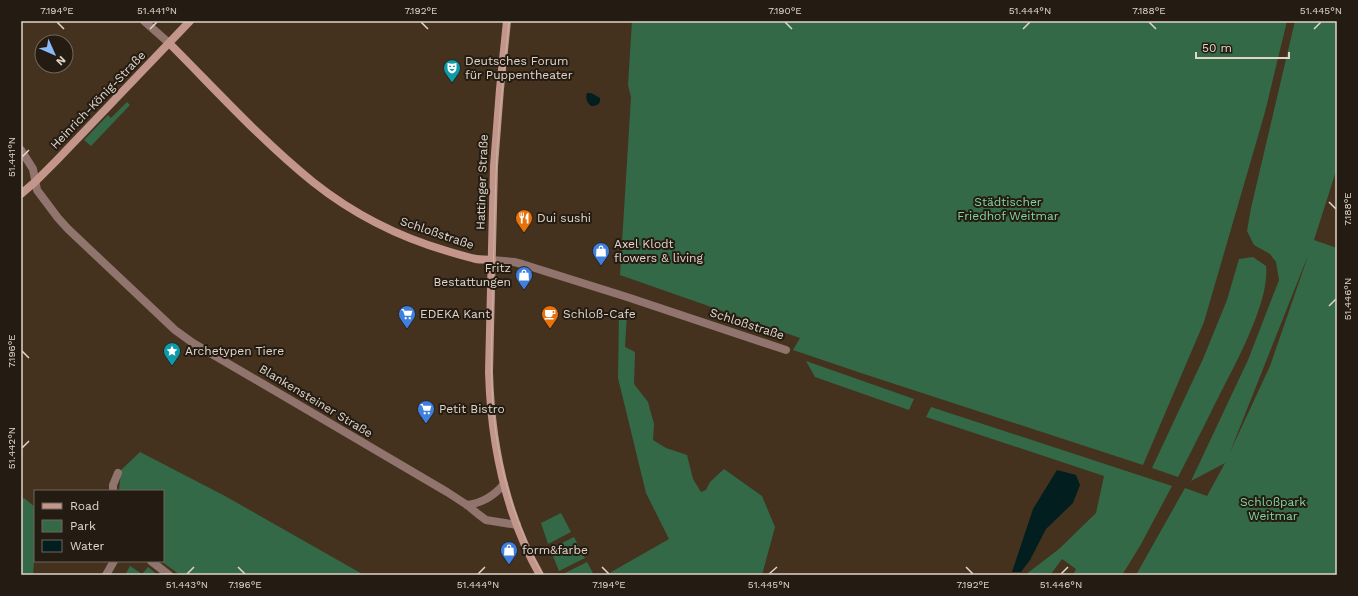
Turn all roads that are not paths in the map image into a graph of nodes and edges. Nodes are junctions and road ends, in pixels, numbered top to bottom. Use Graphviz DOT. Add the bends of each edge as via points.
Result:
graph roads {
  1 [pos="144,21"];
  2 [pos="190,21"];
  3 [pos="507,21"];
  4 [pos="169,43"];
  5 [pos="21,150"];
  6 [pos="35,182"];
  7 [pos="21,194"];
  8 [pos="492,260"];
  9 [pos="786,350"];
  10 [pos="118,473"];
  11 [pos="504,484"];
  12 [pos="113,490"];
  13 [pos="467,505"];
  14 [pos="517,525"];
  15 [pos="113,562"];
  16 [pos="152,562"];
  17 [pos="106,575"];
  18 [pos="169,575"];
  19 [pos="540,575"];
  1 -- 4 [label="street, Schloßstraße"];
  2 -- 4 [label="main road, Heinrich-König-Straße"];
  3 -- 8 [label="main road, Hattinger Straße" via="494,152"];
  4 -- 6 [label="main road, Heinrich-König-Straße"];
  4 -- 8 [label="main road, Schloßstraße" via="265,141 313,183 340,202 401,235 456,254"];
  5 -- 6 [label="street, Blankensteiner Straße" via="33,169"];
  6 -- 7 [label="main road, Heinrich-König-Straße"];
  6 -- 13 [label="street, Blankensteiner Straße" via="37,190 68,229 184,337"];
  8 -- 9 [label="street, Schloßstraße" via="514,262"];
  8 -- 11 [label="main road, Hattinger Straße" via="490,396 495,446"];
  10 -- 12 [label="street"];
  11 -- 13 [label="street" via="484,501"];
  11 -- 14 [label="main road, Hattinger Straße"];
  13 -- 14 [label="street, Blankensteiner Straße" via="486,520"];
  14 -- 19 [label="main road, Hattinger Straße"];
  15 -- 17 [label="street"];
  16 -- 18 [label="street"];
}
